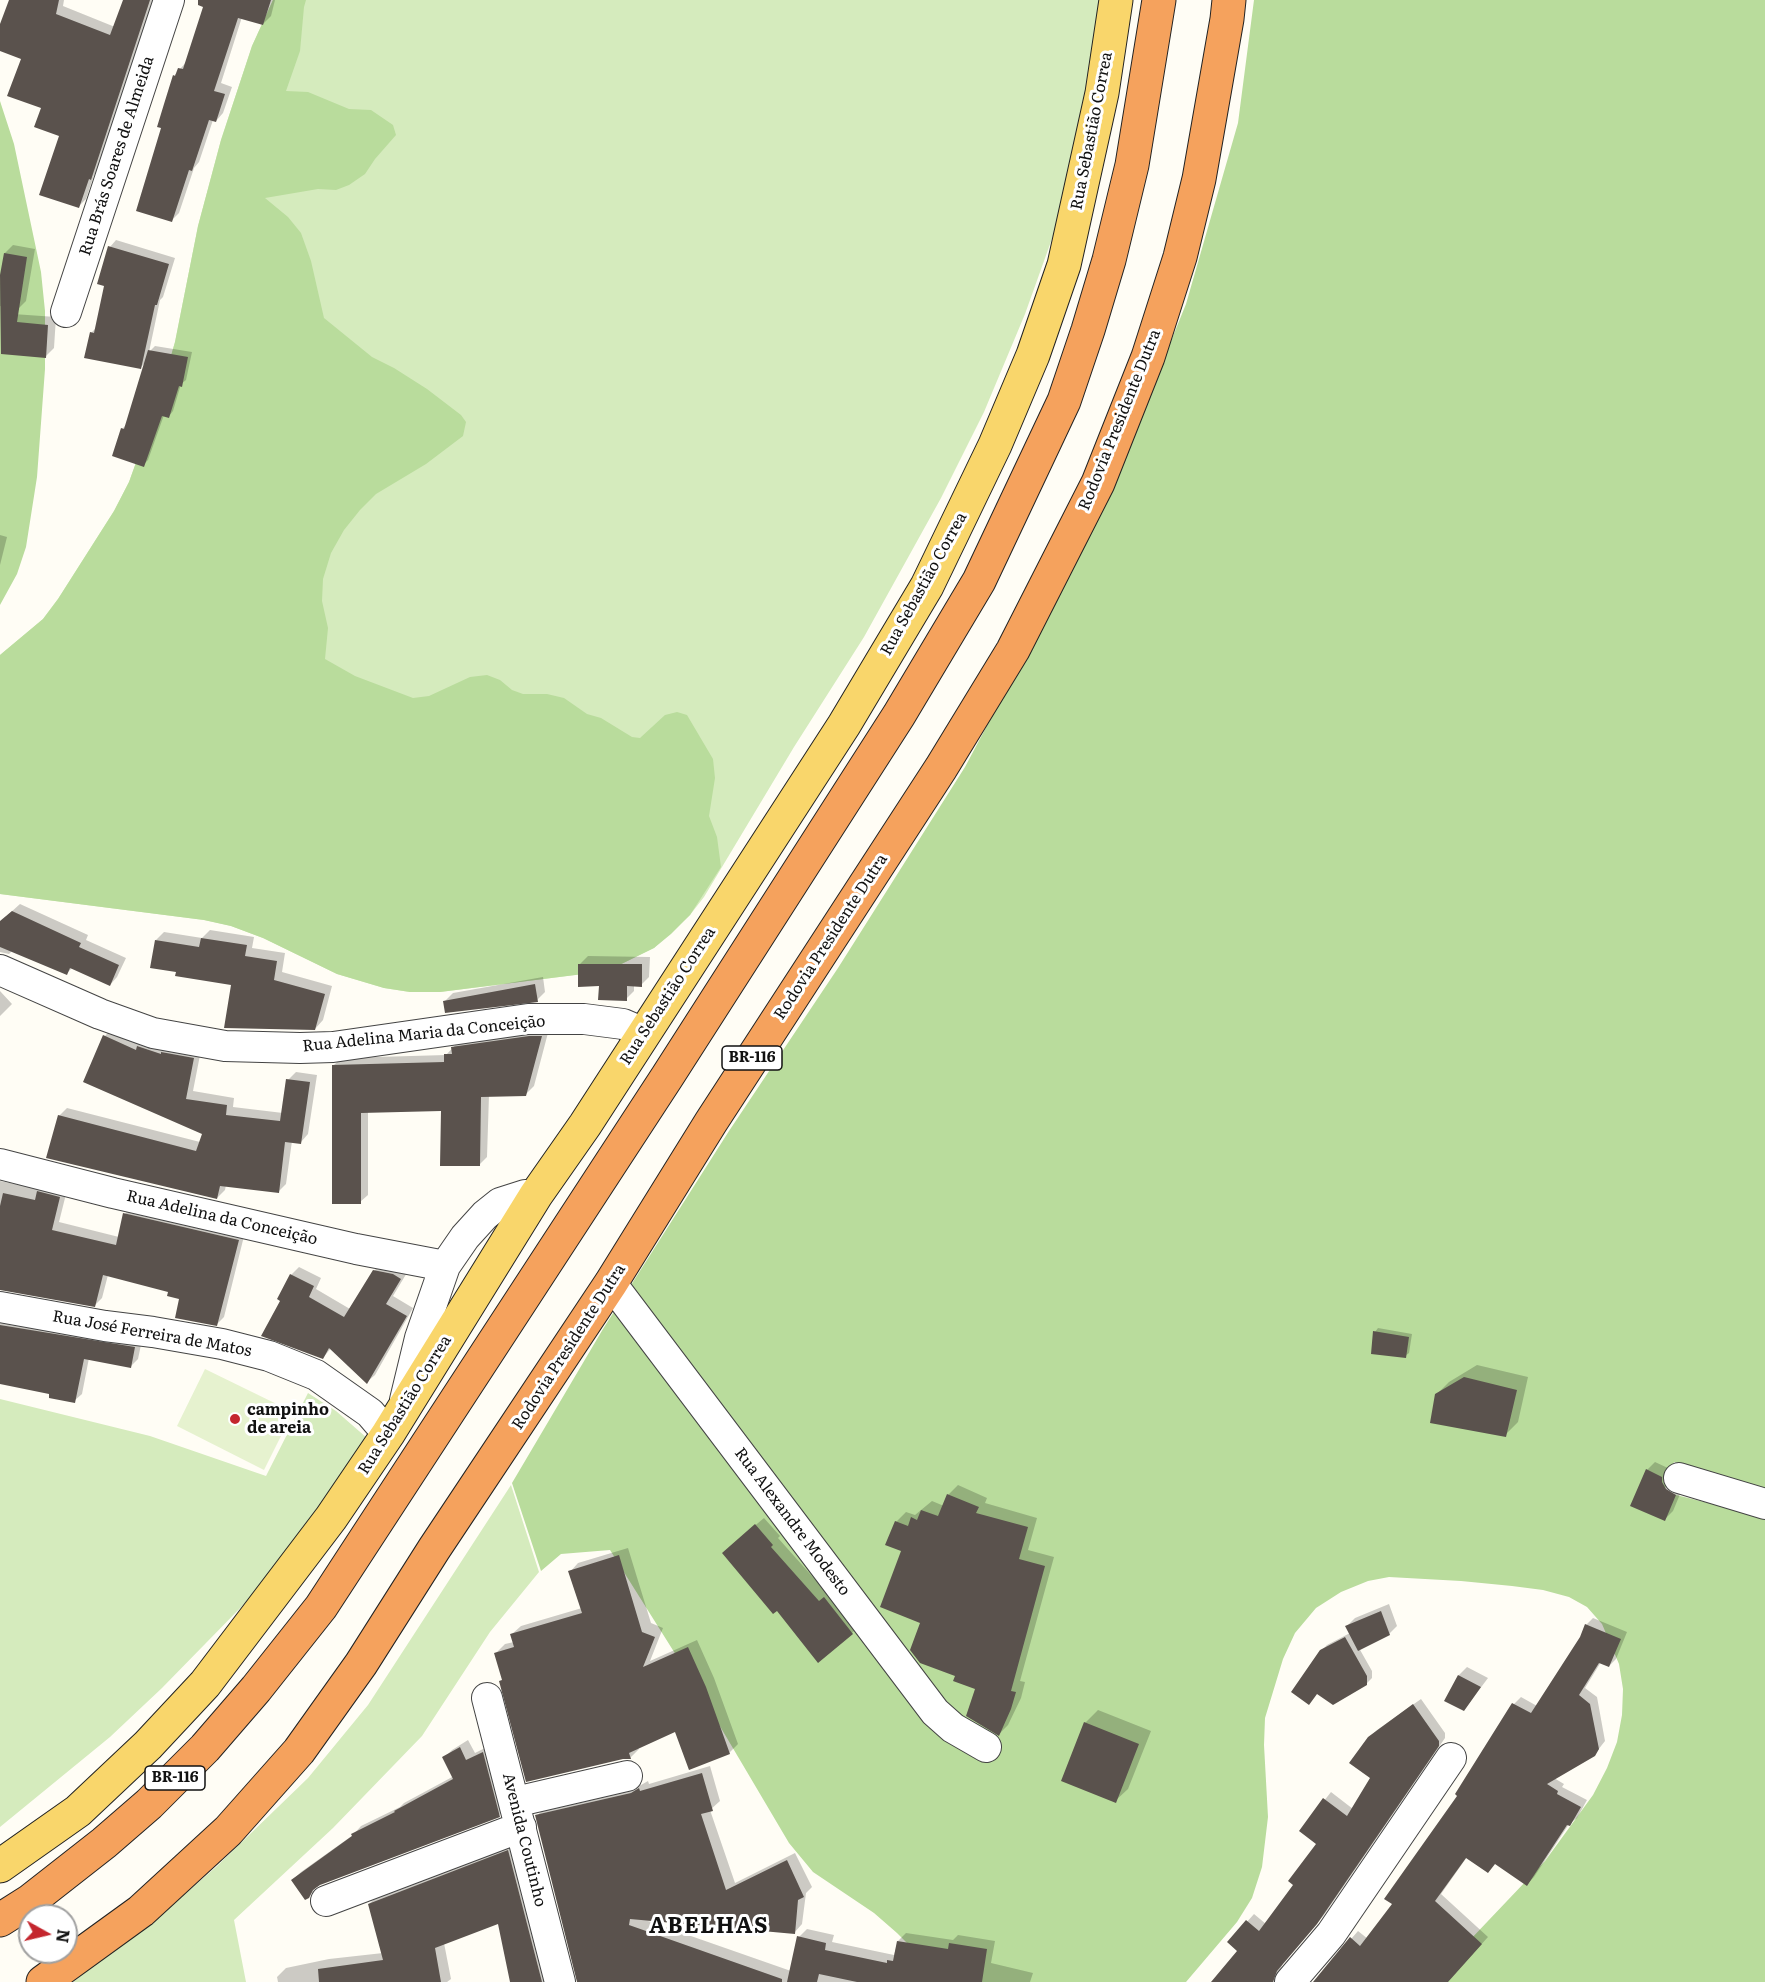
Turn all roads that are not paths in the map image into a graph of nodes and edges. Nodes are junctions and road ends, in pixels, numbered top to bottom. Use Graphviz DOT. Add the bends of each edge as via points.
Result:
graph roads {
  1 [pos="169,0"];
  2 [pos="1116,0"];
  3 [pos="1159,0"];
  4 [pos="1229,0"];
  5 [pos="66,312"];
  6 [pos="0,970"];
  7 [pos="644,1034"];
  8 [pos="0,1164"];
  9 [pos="536,1195"];
  10 [pos="445,1266"];
  11 [pos="611,1283"];
  12 [pos="0,1307"];
  13 [pos="396,1421"];
  14 [pos="1679,1478"];
  15 [pos="1765,1504"];
  16 [pos="434,1549"];
  17 [pos="487,1698"];
  18 [pos="986,1747"];
  19 [pos="1451,1758"];
  20 [pos="627,1776"];
  21 [pos="518,1814"];
  22 [pos="0,1866"];
  23 [pos="326,1901"];
  24 [pos="0,1920"];
  25 [pos="43,1982"];
  26 [pos="62,1982"];
  27 [pos="560,1982"];
  28 [pos="1290,1982"];
  1 -- 5 [label="street, Rua Brás Soares de Almeida"];
  2 -- 7 [label="main road, Rua Sebastião Correa" via="1102,93 1064,265 1033,355 995,445 921,596 844,725"];
  3 -- 24 [label="highway, BR-116" via="1132,165 1109,260 1064,401 979,580 899,715 321,1607 205,1748 149,1804 30,1901"];
  4 -- 11 [label="highway, Rodovia Presidente Dutra / BR-116" via="1199,179 1180,257 1148,357 1098,483 1013,650"];
  6 -- 7 [label="street, Rua Adelina Maria da Conceição" via="153,1033 225,1046 333,1047 528,1019 623,1024"];
  7 -- 9 [label="main road, Rua Sebastião Correa"];
  8 -- 10 [label="street, Rua Adelina da Conceição" via="136,1199"];
  9 -- 10 [label="street" via="512,1198 492,1209 465,1236"];
  9 -- 13 [label="main road, Rua Sebastião Correa"];
  10 -- 13 [label="street"];
  11 -- 16 [label="highway, Rodovia Presidente Dutra / BR-116"];
  11 -- 18 [label="street, Rua Alexandre Modesto" via="935,1712 953,1728"];
  12 -- 13 [label="street, Rua José Ferreira de Matos" via="222,1344 269,1356 316,1375 370,1413"];
  13 -- 22 [label="main road, Rua Sebastião Correa" via="331,1518 205,1684 78,1811"];
  14 -- 15 [label="street"];
  16 -- 25 [label="highway, Rodovia Presidente Dutra / BR-116" via="362,1664 300,1750 228,1831 141,1911"];
  16 -- 26 [label="highway" via="369,1673 301,1768 192,1885 131,1935"];
  17 -- 21 [label="street, Avenida Coutinho"];
  19 -- 28 [label="street" via="1331,1934"];
  20 -- 21 [label="street"];
  21 -- 23 [label="street"];
  21 -- 27 [label="street, Avenida Coutinho"];
}
